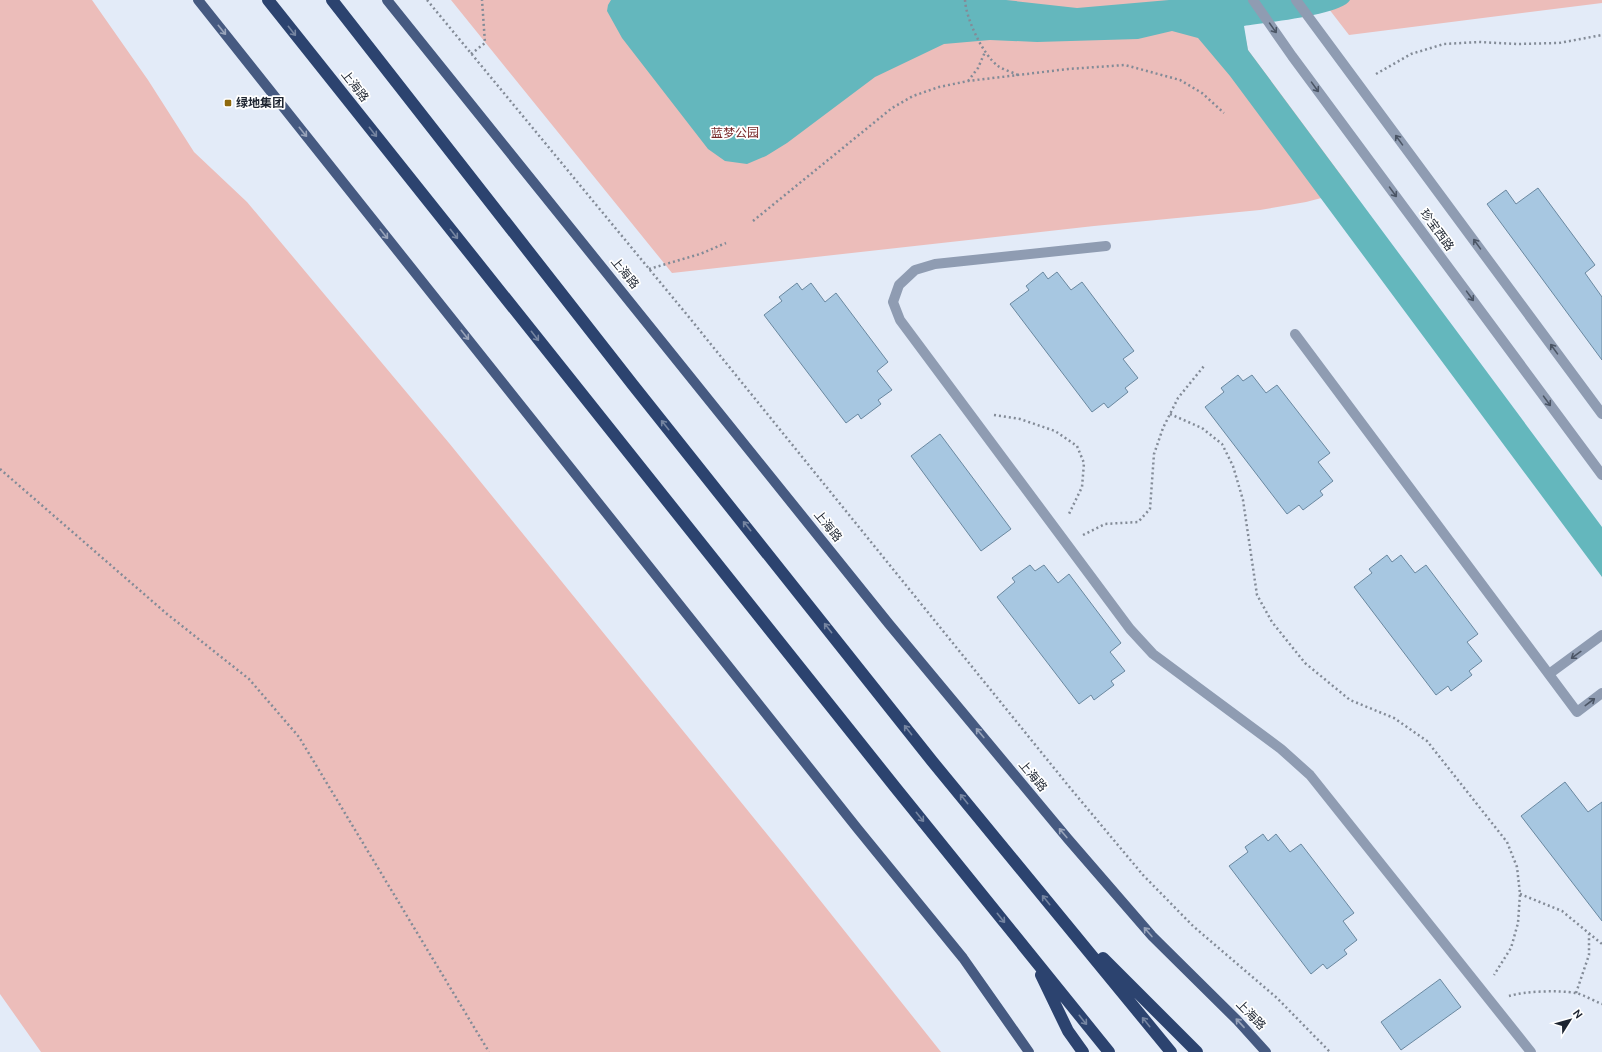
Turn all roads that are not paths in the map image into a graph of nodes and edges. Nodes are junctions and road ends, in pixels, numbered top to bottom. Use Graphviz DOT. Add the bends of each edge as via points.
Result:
graph roads {
  1 [pos="198,0"];
  2 [pos="268,0"];
  3 [pos="332,0"];
  4 [pos="387,0"];
  5 [pos="1253,0"];
  6 [pos="1296,0"];
  7 [pos="1106,246"];
  8 [pos="1295,334"];
  9 [pos="1602,414"];
  10 [pos="1602,475"];
  11 [pos="1602,635"];
  12 [pos="1549,674"];
  13 [pos="1602,693"];
  14 [pos="1057,913"];
  15 [pos="1032,957"];
  16 [pos="1029,1052"];
  17 [pos="1083,1052"];
  18 [pos="1109,1052"];
  19 [pos="1171,1052"];
  20 [pos="1197,1052"];
  21 [pos="1266,1052"];
  22 [pos="1531,1052"];
  1 -- 16 [label="main road, one-way" via="857,828 964,958"];
  2 -- 15 [label="highway, 上海路, one-way"];
  14 -- 3 [label="highway, one-way" via="932,761 638,391"];
  21 -- 4 [label="main road, 上海路, one-way" via="1152,936 1068,839 889,624"];
  5 -- 10 [label="street, 珍宝西路, one-way"];
  9 -- 6 [label="street, 珍宝西路, one-way"];
  7 -- 22 [label="street" via="935,264 914,270 899,285 893,302 900,320 1130,628 1153,654 1282,749 1310,775"];
  8 -- 12 [label="street"];
  11 -- 12 [label="street, one-way"];
  12 -- 13 [label="street, one-way" via="1577,712"];
  19 -- 14 [label="highway, one-way"];
  14 -- 20 [label="highway"];
  15 -- 17 [label="highway" via="1068,1031"];
  15 -- 18 [label="highway, 上海路, one-way"];
}
